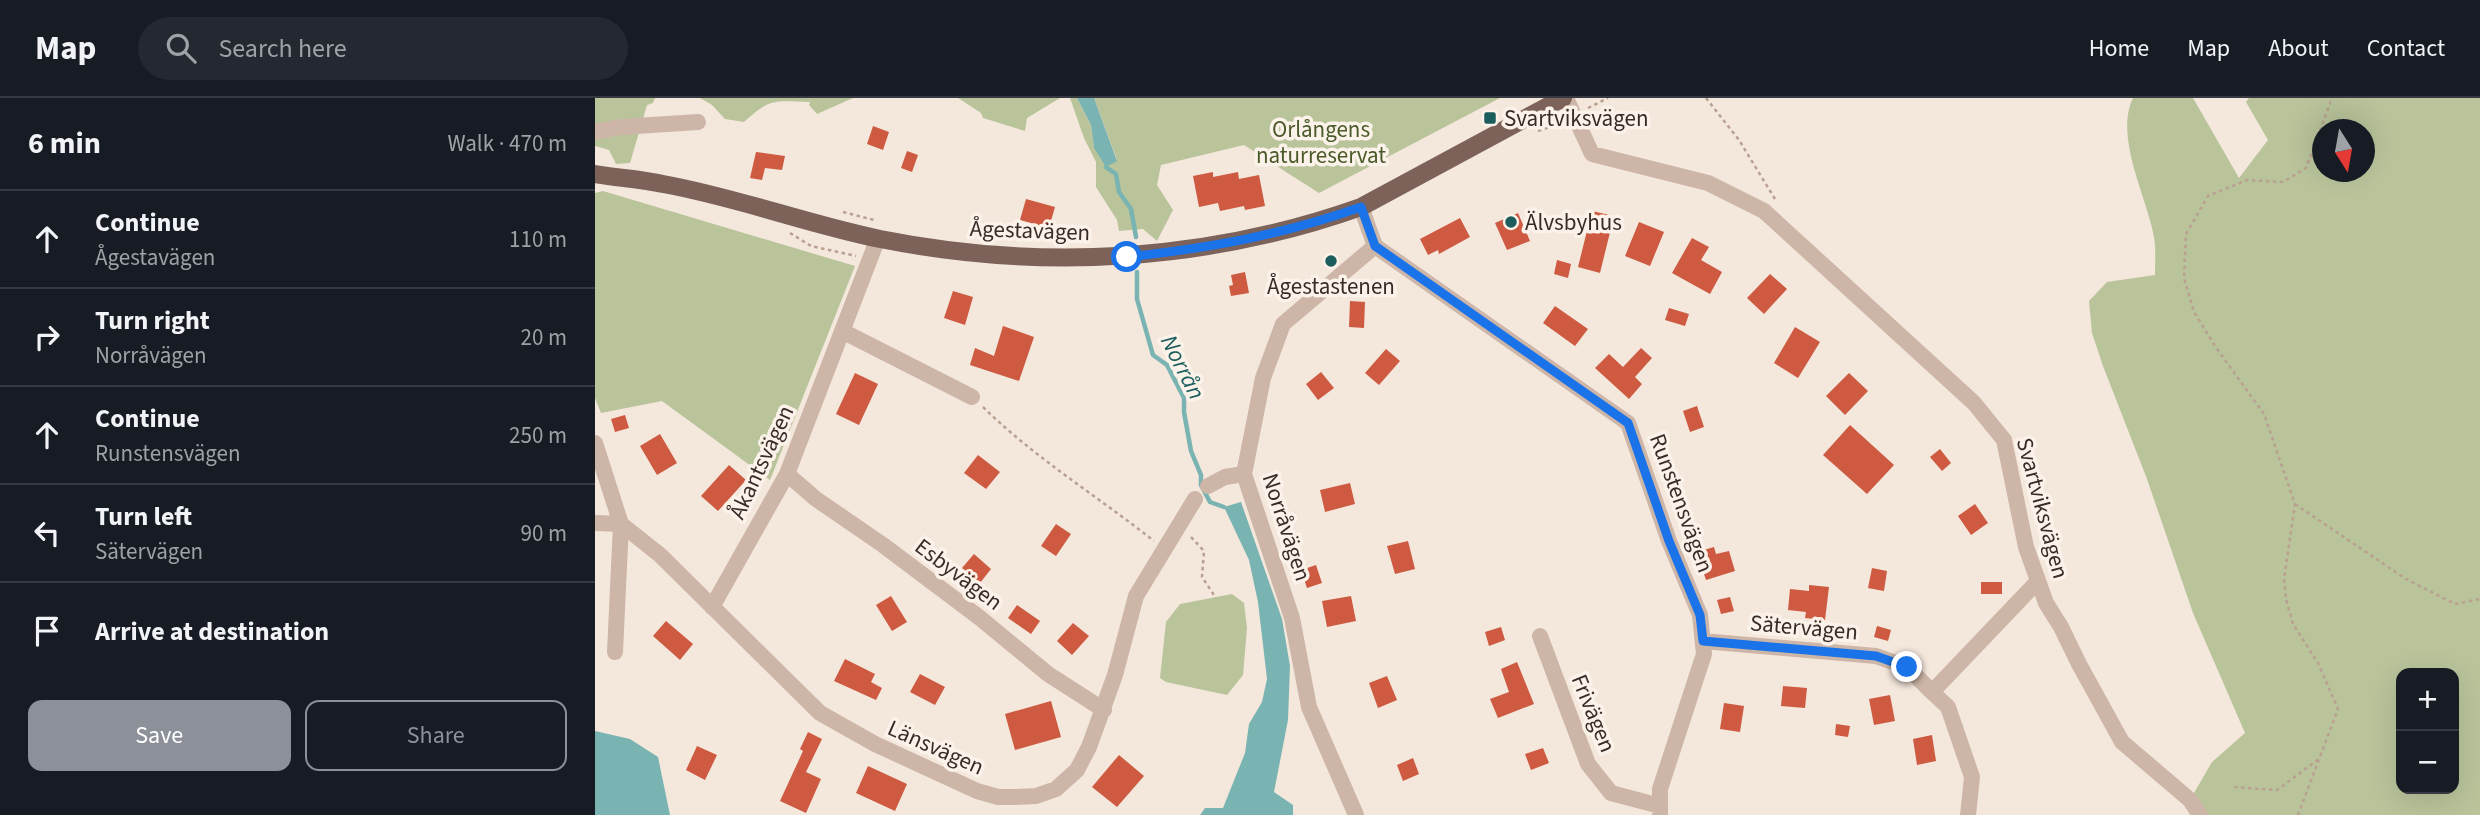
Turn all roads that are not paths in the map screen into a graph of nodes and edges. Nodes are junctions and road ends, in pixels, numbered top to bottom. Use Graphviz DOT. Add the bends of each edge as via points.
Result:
graph roads {
  1 [pos="1564,98"];
  2 [pos="698,122"];
  3 [pos="595,132"];
  4 [pos="595,174"];
  5 [pos="1361,207"];
  6 [pos="879,238"];
  7 [pos="1375,246"];
  8 [pos="842,331"];
  9 [pos="972,397"];
  10 [pos="595,443"];
  11 [pos="786,474"];
  12 [pos="1244,474"];
  13 [pos="1208,486"];
  14 [pos="1195,499"];
  15 [pos="595,523"];
  16 [pos="621,524"];
  17 [pos="2038,581"];
  18 [pos="712,607"];
  19 [pos="1540,636"];
  20 [pos="1703,641"];
  21 [pos="615,652"];
  22 [pos="1932,692"];
  23 [pos="1104,710"];
  24 [pos="1660,810"];
  25 [pos="1356,815"];
  26 [pos="1968,815"];
  27 [pos="2200,815"];
  1 -- 5 [label="main road, Ågestavägen"];
  1 -- 17 [label="street, Svartviksvägen" via="1592,154 1709,183 1764,211 1974,403 2004,440 2026,547"];
  2 -- 3 [label="street"];
  4 -- 6 [label="main road, Ågestavägen" via="664,184"];
  5 -- 6 [label="main road, Ågestavägen" via="1266,236 1127,257 1051,259 977,254"];
  5 -- 7 [label="street"];
  6 -- 8 [label="street, Åkantsvägen"];
  7 -- 12 [label="street, Norråvägen" via="1283,324 1263,378"];
  7 -- 20 [label="street, Runstensvägen" via="1628,423 1700,615"];
  8 -- 9 [label="street"];
  8 -- 11 [label="street, Åkantsvägen"];
  10 -- 16 [label="street"];
  11 -- 18 [label="street, Åkantsvägen"];
  11 -- 23 [label="street, Esbyvägen" via="1048,674"];
  12 -- 13 [label="street"];
  12 -- 25 [label="street, Norråvägen" via="1292,618 1309,707"];
  14 -- 23 [label="street, Länsvägen" via="1136,596"];
  15 -- 16 [label="street"];
  16 -- 18 [label="street, Länsvägen"];
  16 -- 21 [label="street"];
  17 -- 22 [label="street"];
  17 -- 27 [label="street, Svartviksvägen" via="2122,742 2190,800"];
  18 -- 23 [label="street, Länsvägen" via="832,721 998,797 1037,796 1056,789 1077,770"];
  19 -- 24 [label="street, Frivägen" via="1588,764 1611,793"];
  20 -- 22 [label="street, Sätervägen" via="1876,656 1907,667"];
  20 -- 24 [label="street, Runstensvägen" via="1704,654 1660,789"];
  22 -- 26 [label="street, Sätervägen" via="1948,707 1972,777"];
}
